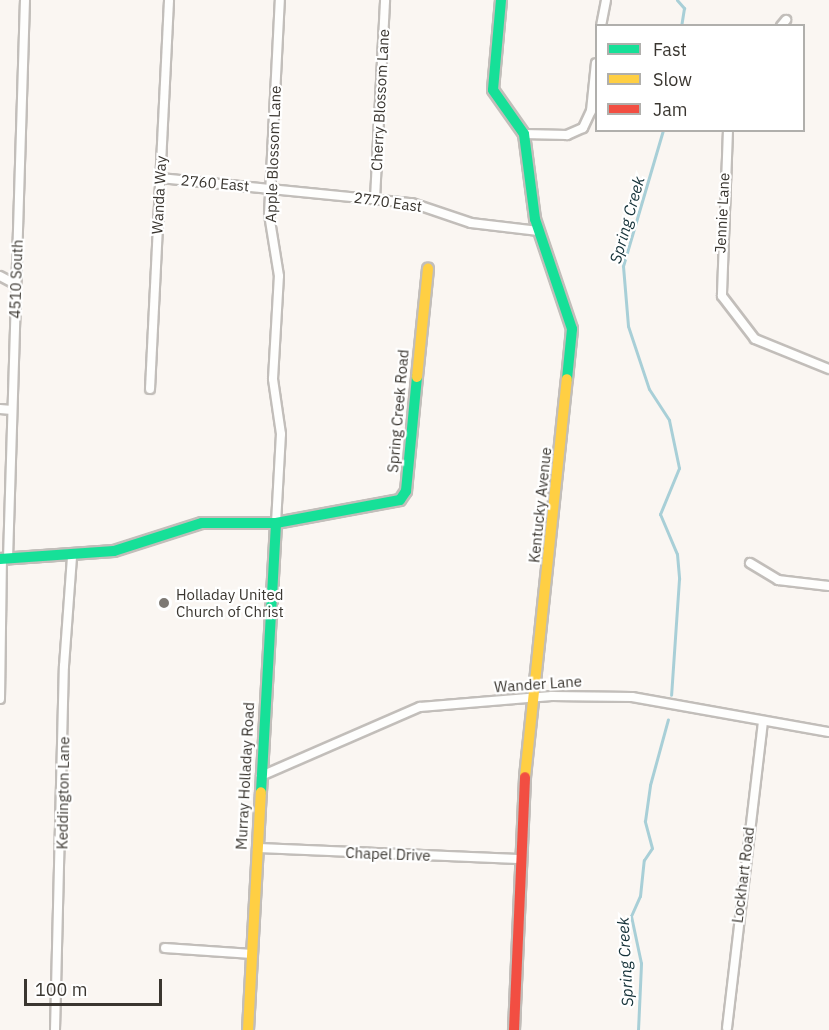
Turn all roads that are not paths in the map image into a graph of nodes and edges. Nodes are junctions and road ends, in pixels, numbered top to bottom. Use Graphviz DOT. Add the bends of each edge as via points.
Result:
graph roads {
  1 [pos="25,0"];
  2 [pos="169,0"];
  3 [pos="280,0"];
  4 [pos="385,0"];
  5 [pos="501,0"];
  6 [pos="606,0"];
  7 [pos="601,24"];
  8 [pos="595,79"];
  9 [pos="728,132"];
  10 [pos="524,134"];
  11 [pos="160,178"];
  12 [pos="270,188"];
  13 [pos="375,199"];
  14 [pos="539,231"];
  15 [pos="428,269"];
  16 [pos="0,276"];
  17 [pos="15,284"];
  18 [pos="829,369"];
  19 [pos="150,389"];
  20 [pos="0,409"];
  21 [pos="12,410"];
  22 [pos="276,523"];
  23 [pos="72,556"];
  24 [pos="3,559"];
  25 [pos="750,563"];
  26 [pos="829,586"];
  27 [pos="534,698"];
  28 [pos="0,699"];
  29 [pos="763,723"];
  30 [pos="829,732"];
  31 [pos="261,776"];
  32 [pos="257,848"];
  33 [pos="520,859"];
  34 [pos="165,948"];
  35 [pos="252,954"];
  36 [pos="727,1028"];
  37 [pos="55,1030"];
  38 [pos="248,1030"];
  39 [pos="514,1030"];
  1 -- 17 [label="street, 4510 South"];
  2 -- 11 [label="street, Wanda Way"];
  3 -- 12 [label="street, Apple Blossom Lane"];
  4 -- 13 [label="street, Cherry Blossom Lane"];
  5 -- 10 [label="street, Kentucky Avenue" via="494,90"];
  6 -- 7 [label="street"];
  8 -- 10 [label="street" via="591,111 583,128 567,135"];
  9 -- 18 [label="street, Jennie Lane" via="722,296 754,339"];
  10 -- 14 [label="street, Kentucky Avenue"];
  11 -- 12 [label="street, 2760 East"];
  11 -- 19 [label="street, Wanda Way"];
  12 -- 13 [label="street, 2770 East"];
  12 -- 22 [label="street, Apple Blossom Lane" via="279,276 273,379 281,434"];
  13 -- 14 [label="street, 2770 East" via="424,206 483,226"];
  14 -- 27 [label="street, Kentucky Avenue" via="568,307 572,342"];
  15 -- 22 [label="street, Spring Creek Road" via="404,496"];
  16 -- 17 [label="street"];
  17 -- 21 [label="street, 4510 South"];
  20 -- 21 [label="street"];
  21 -- 24 [label="street, 4510 South"];
  22 -- 23 [label="street" via="202,523 114,551"];
  22 -- 31 [label="street, Murray Holladay Road"];
  23 -- 24 [label="street"];
  23 -- 37 [label="street, Keddington Lane" via="64,666"];
  24 -- 28 [label="street, 4510 South"];
  25 -- 26 [label="street" via="778,580"];
  27 -- 29 [label="street, Wander Lane" via="632,698"];
  27 -- 31 [label="street, Wander Lane" via="412,710"];
  27 -- 33 [label="street, Kentucky Avenue"];
  29 -- 30 [label="street, Wander Lane"];
  29 -- 36 [label="street, Lockhart Road"];
  31 -- 32 [label="street, Murray Holladay Road"];
  32 -- 33 [label="street, Chapel Drive"];
  32 -- 35 [label="street, Murray Holladay Road"];
  33 -- 39 [label="street, Kentucky Avenue"];
  34 -- 35 [label="street"];
  35 -- 38 [label="street, Murray Holladay Road"];
}
